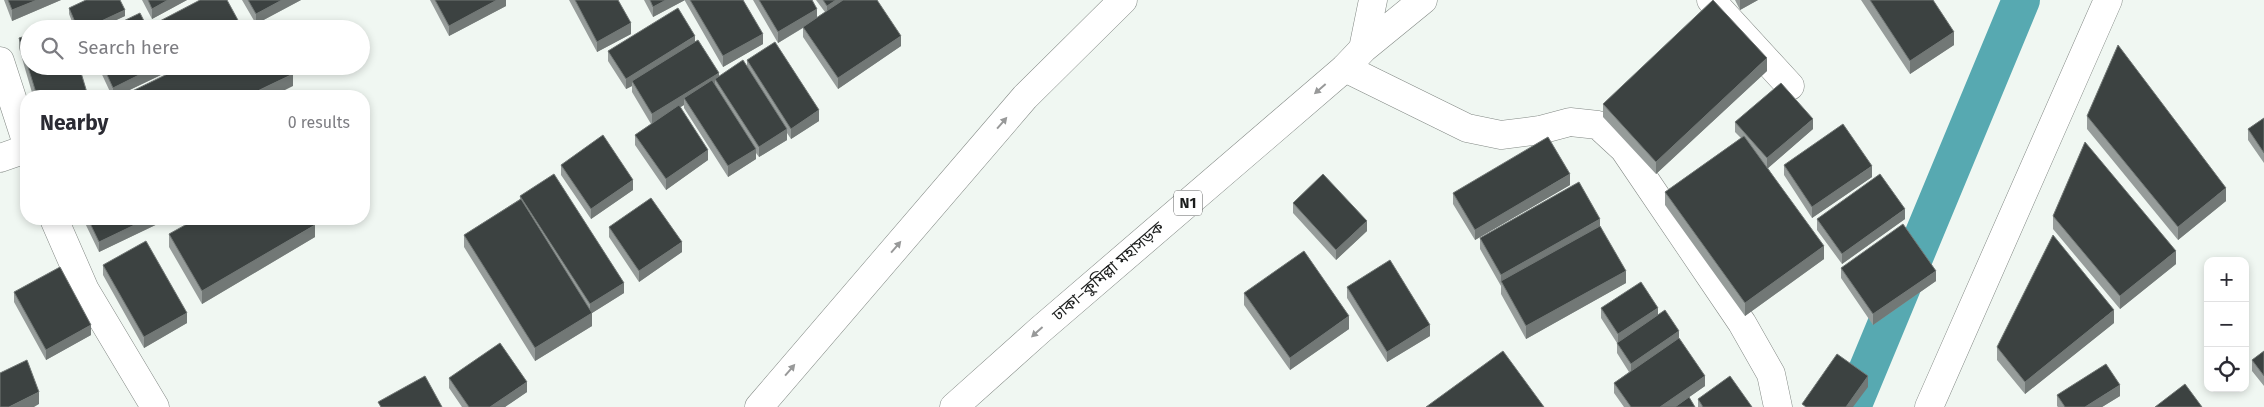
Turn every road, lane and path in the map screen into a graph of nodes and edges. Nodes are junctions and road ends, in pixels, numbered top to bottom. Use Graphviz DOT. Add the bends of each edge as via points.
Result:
graph roads {
  1 [pos="1124,0"];
  2 [pos="1373,0"];
  3 [pos="1422,0"];
  4 [pos="1711,0"];
  5 [pos="2108,0"];
  6 [pos="1363,48"];
  7 [pos="0,61"];
  8 [pos="1345,68"];
  9 [pos="1790,86"];
  10 [pos="20,123"];
  11 [pos="20,152"];
  12 [pos="0,158"];
  13 [pos="57,225"];
  14 [pos="155,407"];
  15 [pos="759,407"];
  16 [pos="954,407"];
  17 [pos="1778,407"];
  18 [pos="1930,407"];
  15 -- 1 [label="main road, one-way" via="1025,97"];
  2 -- 6 [label="main road"];
  3 -- 6 [label="main road, ঢাকা–কুমিল্লা মহাসড়ক / N1"];
  4 -- 9 [label="main road"];
  5 -- 18 [label="main road"];
  6 -- 8 [label="main road, ঢাকা–কুমিল্লা মহাসড়ক / N1"];
  7 -- 10 [label="main road"];
  8 -- 16 [label="main road, ঢাকা–কুমিল্লা মহাসড়ক / N1, one-way"];
  8 -- 17 [label="main road" via="1467,128 1501,135 1570,122 1598,126 1624,149 1742,323 1771,374"];
  11 -- 12 [label="main road"];
  13 -- 14 [label="main road" via="85,290"];
}
